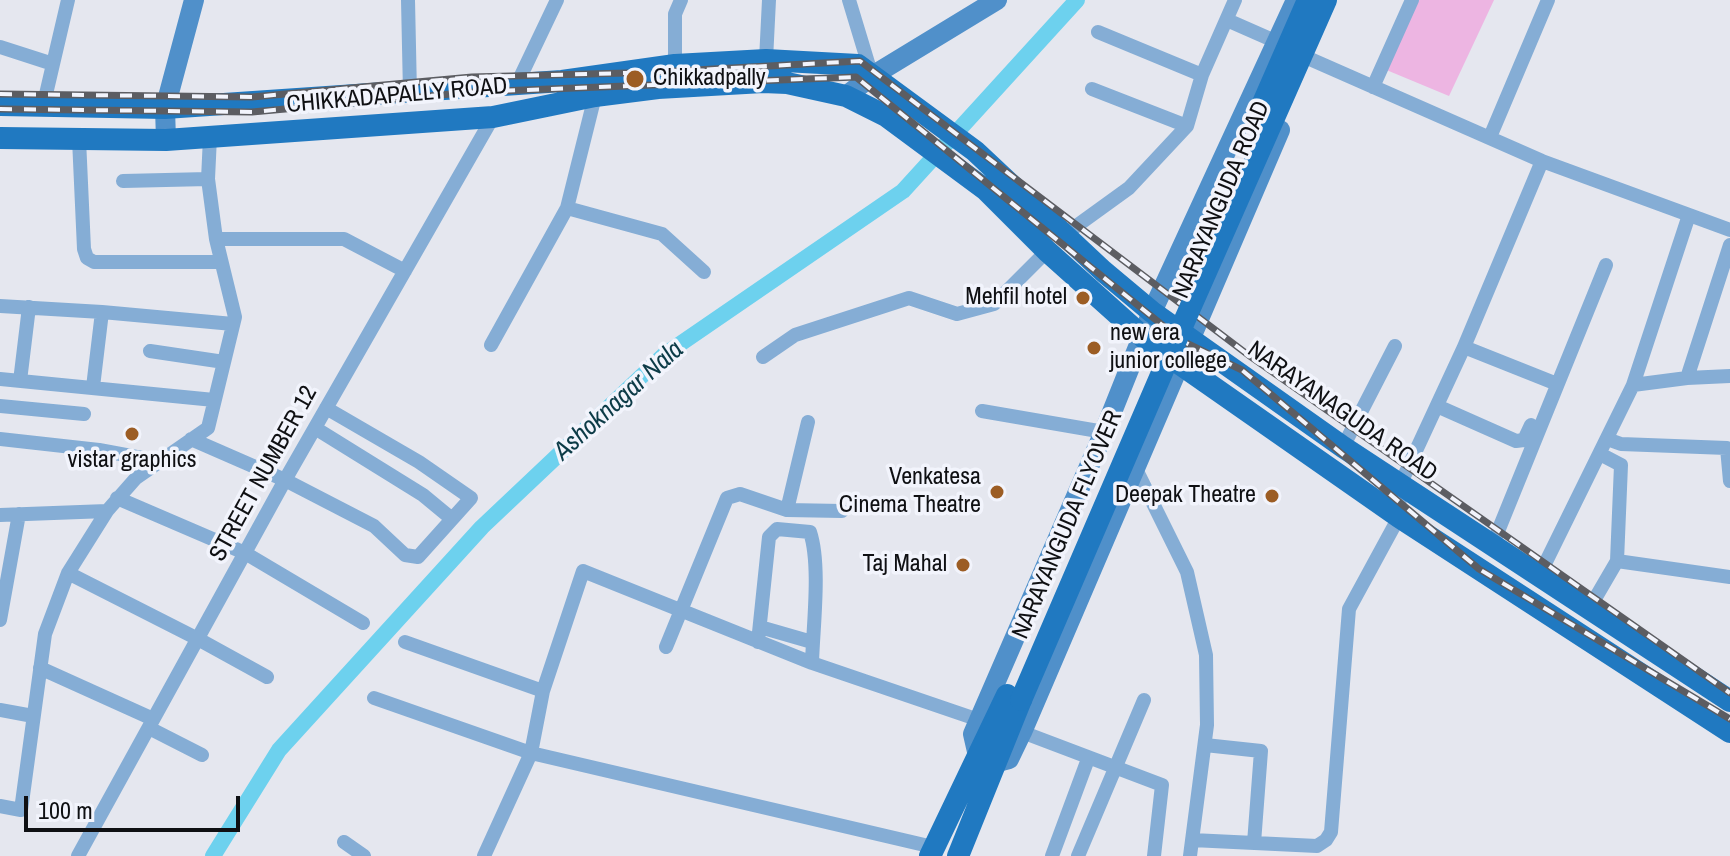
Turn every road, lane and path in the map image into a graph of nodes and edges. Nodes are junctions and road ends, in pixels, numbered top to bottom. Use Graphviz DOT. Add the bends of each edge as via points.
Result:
graph roads {
  1 [pos="68,0"];
  2 [pos="194,0"];
  3 [pos="408,0"];
  4 [pos="557,0"];
  5 [pos="681,0"];
  6 [pos="769,0"];
  7 [pos="849,0"];
  8 [pos="997,0"];
  9 [pos="1235,0"];
  10 [pos="1296,0"];
  11 [pos="1308,0"];
  12 [pos="1326,0"];
  13 [pos="1336,0"];
  14 [pos="1412,0"];
  15 [pos="1548,0"];
  16 [pos="1227,20"];
  17 [pos="1098,32"];
  18 [pos="1277,42"];
  19 [pos="0,47"];
  20 [pos="1310,59"];
  21 [pos="766,60"];
  22 [pos="53,64"];
  23 [pos="675,65"];
  24 [pos="1202,75"];
  25 [pos="872,76"];
  26 [pos="517,84"];
  27 [pos="1373,87"];
  28 [pos="1092,89"];
  29 [pos="410,93"];
  30 [pos="595,96"];
  31 [pos="846,96"];
  32 [pos="0,105"];
  33 [pos="43,107"];
  34 [pos="165,108"];
  35 [pos="493,117"];
  36 [pos="1187,126"];
  37 [pos="210,137"];
  38 [pos="1490,137"];
  39 [pos="0,138"];
  40 [pos="79,139"];
  41 [pos="166,140"];
  42 [pos="1542,161"];
  43 [pos="208,179"];
  44 [pos="123,181"];
  45 [pos="567,208"];
  46 [pos="1689,215"];
  47 [pos="1730,230"];
  48 [pos="1064,235"];
  49 [pos="216,239"];
  50 [pos="1730,245"];
  51 [pos="1047,251"];
  52 [pos="221,262"];
  53 [pos="1606,265"];
  54 [pos="405,271"];
  55 [pos="704,272"];
  56 [pos="0,306"];
  57 [pos="29,307"];
  58 [pos="102,312"];
  59 [pos="1152,312"];
  60 [pos="233,324"];
  61 [pos="1143,337"];
  62 [pos="1192,339"];
  63 [pos="491,345"];
  64 [pos="1395,346"];
  65 [pos="1464,347"];
  66 [pos="150,351"];
  67 [pos="763,357"];
  68 [pos="224,362"];
  69 [pos="1180,364"];
  70 [pos="1730,376"];
  71 [pos="1687,378"];
  72 [pos="0,379"];
  73 [pos="20,381"];
  74 [pos="1553,383"];
  75 [pos="1633,385"];
  76 [pos="93,387"];
  77 [pos="214,400"];
  78 [pos="0,406"];
  79 [pos="1437,406"];
  80 [pos="326,408"];
  81 [pos="982,411"];
  82 [pos="84,414"];
  83 [pos="808,422"];
  84 [pos="315,428"];
  85 [pos="1104,432"];
  86 [pos="0,439"];
  87 [pos="191,439"];
  88 [pos="1607,439"];
  89 [pos="1343,447"];
  90 [pos="1600,454"];
  91 [pos="158,461"];
  92 [pos="1135,467"];
  93 [pos="285,480"];
  94 [pos="1730,481"];
  95 [pos="1400,485"];
  96 [pos="117,498"];
  97 [pos="787,510"];
  98 [pos="107,511"];
  99 [pos="842,511"];
  100 [pos="19,514"];
  101 [pos="0,515"];
  102 [pos="1399,517"];
  103 [pos="452,519"];
  104 [pos="1492,546"];
  105 [pos="245,553"];
  106 [pos="1617,561"];
  107 [pos="68,573"];
  108 [pos="1539,576"];
  109 [pos="1730,577"];
  110 [pos="1589,609"];
  111 [pos="683,611"];
  112 [pos="0,620"];
  113 [pos="363,623"];
  114 [pos="759,634"];
  115 [pos="198,639"];
  116 [pos="405,642"];
  117 [pos="812,642"];
  118 [pos="666,647"];
  119 [pos="812,663"];
  120 [pos="40,668"];
  121 [pos="267,677"];
  122 [pos="543,691"];
  123 [pos="374,698"];
  124 [pos="1014,698"];
  125 [pos="1144,700"];
  126 [pos="1730,701"];
  127 [pos="0,710"];
  128 [pos="33,716"];
  129 [pos="979,720"];
  130 [pos="151,723"];
  131 [pos="1022,732"];
  132 [pos="1730,732"];
  133 [pos="1205,745"];
  134 [pos="531,753"];
  135 [pos="202,755"];
  136 [pos="1088,759"];
  137 [pos="986,760"];
  138 [pos="1115,769"];
  139 [pos="0,806"];
  140 [pos="1192,840"];
  141 [pos="344,842"];
  142 [pos="1254,843"];
  143 [pos="932,852"];
  144 [pos="78,856"];
  145 [pos="364,856"];
  146 [pos="484,856"];
  147 [pos="958,856"];
  148 [pos="1052,856"];
  149 [pos="1078,856"];
  150 [pos="1154,856"];
  151 [pos="1190,856"];
  1 -- 22 [label="street"];
  2 -- 34 [label="street"];
  3 -- 29 [label="street"];
  4 -- 26 [label="street"];
  5 -- 23 [label="street" via="675,14"];
  6 -- 21 [label="street"];
  7 -- 25 [label="street"];
  8 -- 25 [label="street"];
  9 -- 16 [label="street"];
  10 -- 18 [label="street, NARAYANGUDA ROAD"];
  11 -- 124 [label="main road, NARAYANGUDA FLYOVER, bridge"];
  12 -- 124 [label="main road, NARAYANGUDA FLYOVER, bridge"];
  13 -- 20 [label="street, NARAYANGUDA ROAD"];
  14 -- 27 [label="street"];
  15 -- 38 [label="street"];
  16 -- 18 [label="street"];
  16 -- 24 [label="street"];
  17 -- 24 [label="street"];
  18 -- 20 [label="street"];
  18 -- 59 [label="street, NARAYANGUDA ROAD"];
  19 -- 22 [label="street"];
  20 -- 27 [label="street"];
  20 -- 62 [label="street, NARAYANGUDA ROAD"];
  21 -- 23 [label="main road, CHIKKADAPALLY ROAD"];
  21 -- 25 [label="main road, CHIKKADAPALLY ROAD" via="858,65"];
  22 -- 33 [label="street"];
  23 -- 26 [label="main road, CHIKKADAPALLY ROAD"];
  24 -- 36 [label="street"];
  25 -- 31 [label="street"];
  25 -- 48 [label="main road, NARAYANAGUDA ROAD" via="975,151"];
  26 -- 29 [label="main road, CHIKKADAPALLY ROAD"];
  27 -- 38 [label="street"];
  28 -- 36 [label="street"];
  29 -- 34 [label="main road, CHIKKADAPALLY ROAD"];
  30 -- 31 [label="main road, CHIKKADAPALLY ROAD" via="763,82"];
  30 -- 35 [label="main road, CHIKKADAPALLY ROAD"];
  30 -- 45 [label="street"];
  31 -- 51 [label="main road, CHIKKADAPALLY ROAD" via="886,116 986,190"];
  32 -- 33 [label="main road, CHIKKADAPALLY ROAD"];
  33 -- 34 [label="main road, CHIKKADAPALLY ROAD"];
  34 -- 41 [label="street"];
  35 -- 37 [label="main road, CHIKKADAPALLY ROAD"];
  35 -- 54 [label="street, STREET NUMBER 12"];
  36 -- 48 [label="street" via="1129,188"];
  37 -- 41 [label="main road, CHIKKADAPALLY ROAD"];
  37 -- 43 [label="street"];
  38 -- 42 [label="street"];
  39 -- 40 [label="main road, CHIKKADAPALLY ROAD"];
  40 -- 41 [label="main road, CHIKKADAPALLY ROAD"];
  40 -- 52 [label="street" via="87,258"];
  42 -- 46 [label="street"];
  42 -- 65 [label="street"];
  43 -- 44 [label="street"];
  43 -- 49 [label="street"];
  45 -- 55 [label="street" via="662,234"];
  45 -- 63 [label="street"];
  46 -- 47 [label="street"];
  46 -- 75 [label="street"];
  48 -- 59 [label="main road, NARAYANAGUDA ROAD"];
  49 -- 52 [label="street"];
  49 -- 54 [label="street" via="344,239"];
  50 -- 71 [label="street"];
  51 -- 61 [label="main road"];
  51 -- 67 [label="street" via="994,304 957,314 909,298 795,335"];
  52 -- 60 [label="street"];
  53 -- 74 [label="street"];
  54 -- 80 [label="street, STREET NUMBER 12"];
  56 -- 57 [label="street"];
  57 -- 58 [label="street"];
  57 -- 73 [label="street"];
  58 -- 60 [label="street"];
  58 -- 76 [label="street"];
  59 -- 61 [label="street, NARAYANGUDA ROAD"];
  59 -- 62 [label="main road, NARAYANAGUDA ROAD"];
  60 -- 68 [label="street"];
  61 -- 69 [label="main road"];
  61 -- 85 [label="street, NARAYANGUDA ROAD"];
  62 -- 69 [label="street, NARAYANGUDA ROAD"];
  62 -- 89 [label="main road, NARAYANAGUDA ROAD"];
  64 -- 89 [label="street"];
  65 -- 74 [label="street"];
  65 -- 79 [label="street"];
  66 -- 68 [label="street"];
  68 -- 77 [label="street"];
  69 -- 92 [label="street, NARAYANGUDA ROAD"];
  69 -- 102 [label="main road"];
  70 -- 71 [label="street"];
  71 -- 75 [label="street"];
  72 -- 73 [label="street"];
  73 -- 76 [label="street"];
  74 -- 79 [label="street" via="1520,441"];
  74 -- 104 [label="street"];
  75 -- 88 [label="street"];
  76 -- 77 [label="street"];
  77 -- 87 [label="street" via="208,428"];
  78 -- 82 [label="street"];
  79 -- 95 [label="street"];
  80 -- 84 [label="street, STREET NUMBER 12"];
  80 -- 103 [label="street" via="471,498"];
  81 -- 85 [label="street"];
  83 -- 97 [label="street"];
  84 -- 93 [label="street, STREET NUMBER 12"];
  84 -- 103 [label="street"];
  85 -- 129 [label="street, NARAYANGUDA ROAD"];
  86 -- 91 [label="street"];
  87 -- 91 [label="street"];
  87 -- 93 [label="street"];
  88 -- 90 [label="street"];
  88 -- 94 [label="street" via="1727,448"];
  89 -- 95 [label="main road, NARAYANAGUDA ROAD"];
  90 -- 106 [label="street" via="1621,465"];
  90 -- 108 [label="street"];
  91 -- 96 [label="street"];
  92 -- 131 [label="street, NARAYANGUDA ROAD"];
  92 -- 133 [label="street" via="1187,572 1206,655"];
  93 -- 103 [label="street" via="374,526 405,555 418,557"];
  93 -- 105 [label="street, STREET NUMBER 12"];
  95 -- 102 [label="street"];
  95 -- 104 [label="main road, NARAYANAGUDA ROAD"];
  96 -- 98 [label="street"];
  96 -- 105 [label="street"];
  97 -- 99 [label="street"];
  97 -- 111 [label="street" via="740,494 727,498"];
  98 -- 100 [label="street"];
  98 -- 107 [label="street"];
  100 -- 101 [label="street"];
  100 -- 112 [label="street"];
  102 -- 132 [label="main road"];
  102 -- 142 [label="street" via="1349,609 1331,832 1317,846"];
  104 -- 108 [label="main road, NARAYANAGUDA ROAD"];
  105 -- 113 [label="street"];
  105 -- 115 [label="street, STREET NUMBER 12"];
  106 -- 109 [label="street"];
  106 -- 110 [label="street"];
  107 -- 115 [label="street"];
  107 -- 120 [label="street" via="45,634"];
  108 -- 110 [label="main road, NARAYANAGUDA ROAD"];
  110 -- 126 [label="main road, NARAYANAGUDA ROAD"];
  111 -- 114 [label="street"];
  111 -- 118 [label="street"];
  111 -- 122 [label="street" via="583,571"];
  114 -- 117 [label="street"];
  114 -- 117 [label="street" via="769,537 777,529 804,530 812,537 815,560"];
  114 -- 119 [label="street"];
  115 -- 121 [label="street"];
  115 -- 130 [label="street, STREET NUMBER 12"];
  116 -- 122 [label="street"];
  117 -- 119 [label="street"];
  119 -- 129 [label="street"];
  120 -- 128 [label="street"];
  120 -- 130 [label="street"];
  122 -- 134 [label="street"];
  123 -- 134 [label="street"];
  124 -- 137 [label="main road, NARAYANGUDA FLYOVER"];
  125 -- 138 [label="street"];
  127 -- 128 [label="street"];
  128 -- 139 [label="street" via="21,810"];
  129 -- 137 [label="street, NARAYANGUDA ROAD" via="973,734"];
  130 -- 135 [label="street"];
  130 -- 144 [label="street, STREET NUMBER 12"];
  131 -- 136 [label="street"];
  131 -- 137 [label="street, NARAYANGUDA ROAD" via="1009,759"];
  133 -- 140 [label="street"];
  133 -- 142 [label="street" via="1261,751"];
  134 -- 143 [label="street"];
  134 -- 146 [label="street"];
  136 -- 138 [label="street"];
  136 -- 148 [label="street"];
  137 -- 143 [label="main road"];
  137 -- 147 [label="main road"];
  138 -- 149 [label="street"];
  138 -- 150 [label="street" via="1162,785"];
  140 -- 142 [label="street"];
  140 -- 151 [label="street"];
  141 -- 145 [label="street"];
}
